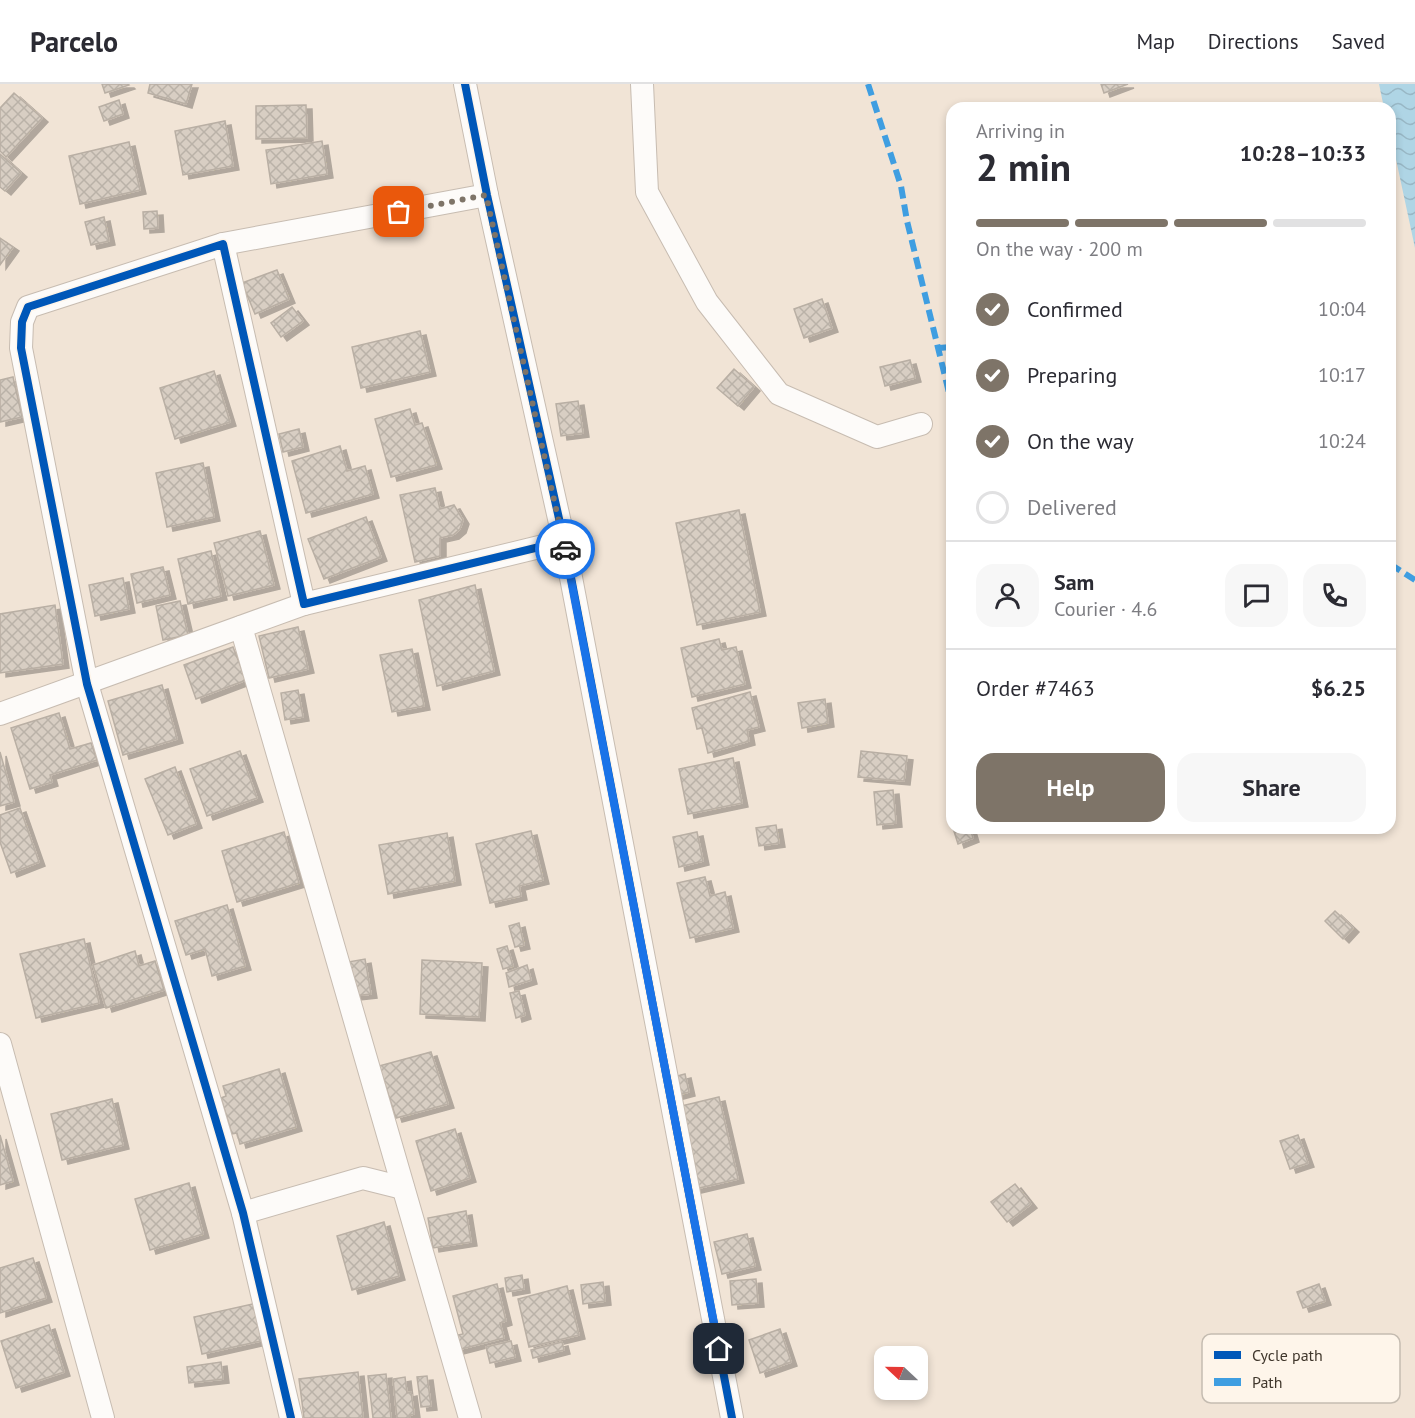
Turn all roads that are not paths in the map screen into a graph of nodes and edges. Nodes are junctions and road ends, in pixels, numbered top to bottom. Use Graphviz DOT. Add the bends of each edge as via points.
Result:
graph roads {
  1 [pos="642,84"];
  2 [pos="466,86"];
  3 [pos="486,195"];
  4 [pos="223,244"];
  5 [pos="921,424"];
  6 [pos="564,541"];
  7 [pos="304,604"];
  8 [pos="242,627"];
  9 [pos="87,684"];
  10 [pos="0,714"];
  11 [pos="0,1044"];
  12 [pos="403,1188"];
  13 [pos="243,1213"];
  14 [pos="103,1418"];
  15 [pos="291,1418"];
  16 [pos="470,1418"];
  17 [pos="732,1418"];
  1 -- 5 [label="street" via="647,192 707,303 778,394 877,437"];
  2 -- 3 [label="street"];
  3 -- 4 [label="street"];
  3 -- 6 [label="street"];
  4 -- 7 [label="street"];
  4 -- 9 [label="street" via="28,307 22,322 21,348"];
  6 -- 7 [label="street"];
  6 -- 17 [label="street"];
  7 -- 8 [label="street"];
  8 -- 9 [label="street"];
  8 -- 12 [label="street"];
  9 -- 10 [label="street"];
  9 -- 13 [label="street"];
  11 -- 14 [label="street"];
  12 -- 13 [label="street" via="363,1178"];
  12 -- 16 [label="street"];
  13 -- 15 [label="street"];
}
